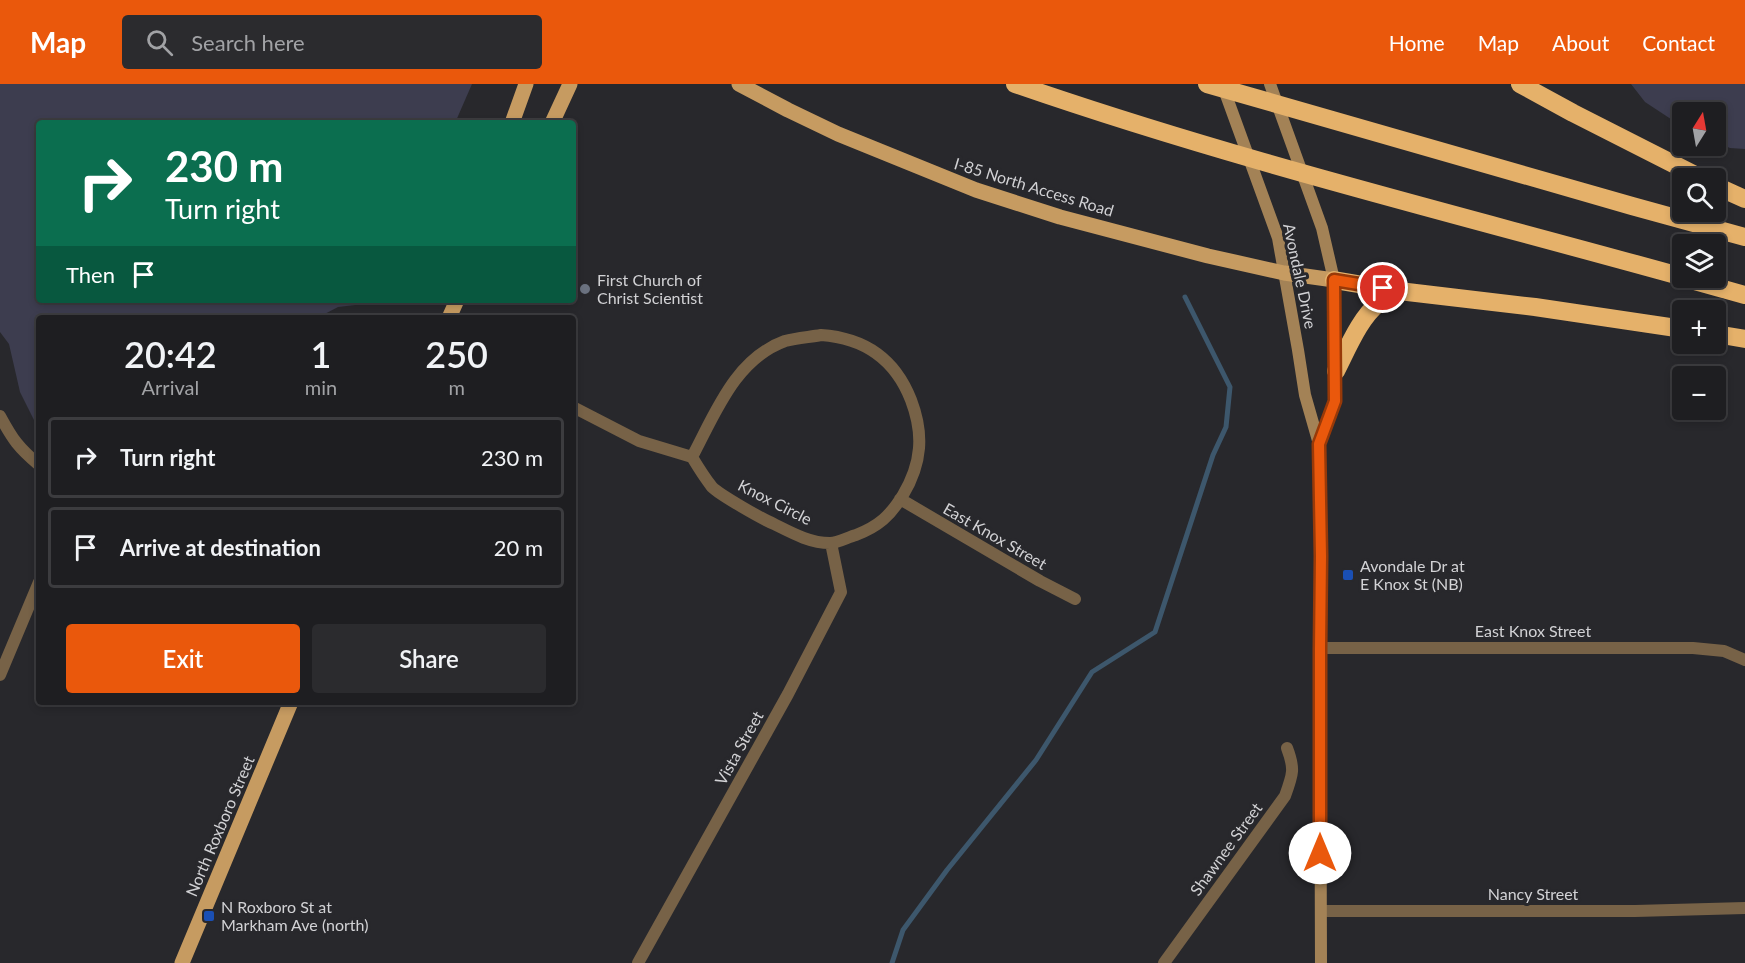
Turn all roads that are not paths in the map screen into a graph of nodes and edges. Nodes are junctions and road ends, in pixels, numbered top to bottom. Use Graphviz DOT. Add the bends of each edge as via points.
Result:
graph roads {
  1 [pos="526,84"];
  2 [pos="570,84"];
  3 [pos="739,84"];
  4 [pos="1015,84"];
  5 [pos="1207,84"];
  6 [pos="1222,84"];
  7 [pos="1270,84"];
  8 [pos="1520,84"];
  9 [pos="513,120"];
  10 [pos="553,120"];
  11 [pos="1681,168"];
  12 [pos="1726,190"];
  13 [pos="1745,199"];
  14 [pos="1745,237"];
  15 [pos="1284,273"];
  16 [pos="1672,274"];
  17 [pos="1334,280"];
  18 [pos="1721,288"];
  19 [pos="1399,291"];
  20 [pos="1745,295"];
  21 [pos="1672,327"];
  22 [pos="1726,336"];
  23 [pos="1745,339"];
  24 [pos="1336,371"];
  25 [pos="576,409"];
  26 [pos="0,416"];
  27 [pos="1319,444"];
  28 [pos="692,457"];
  29 [pos="36,462"];
  30 [pos="900,499"];
  31 [pos="831,543"];
  32 [pos="36,589"];
  33 [pos="1075,599"];
  34 [pos="1320,648"];
  35 [pos="1745,660"];
  36 [pos="0,675"];
  37 [pos="290,705"];
  38 [pos="1287,748"];
  39 [pos="1745,908"];
  40 [pos="1321,911"];
  41 [pos="182,963"];
  42 [pos="638,963"];
  43 [pos="1164,963"];
  44 [pos="1321,963"];
  1 -- 9 [label="main road"];
  2 -- 10 [label="main road"];
  3 -- 15 [label="main road, I-85 North Access Road" via="838,134 976,190 1060,217"];
  4 -- 16 [label="highway" via="1182,138"];
  5 -- 14 [label="highway"];
  6 -- 15 [label="main road, Avondale Drive" via="1278,238"];
  7 -- 17 [label="main road, Avondale Drive" via="1322,228"];
  8 -- 11 [label="highway"];
  12 -- 13 [label="highway"];
  15 -- 17 [label="main road, I-85 North Access Road"];
  15 -- 27 [label="main road, Avondale Drive" via="1305,395"];
  17 -- 19 [label="highway"];
  17 -- 24 [label="main road, Avondale Drive"];
  18 -- 20 [label="highway"];
  19 -- 21 [label="highway"];
  19 -- 24 [label="highway" via="1369,313"];
  22 -- 23 [label="highway"];
  24 -- 27 [label="main road, Avondale Drive" via="1335,401"];
  25 -- 28 [label="street" via="639,441"];
  26 -- 29 [label="street" via="12,439"];
  27 -- 34 [label="main road, Avondale Drive"];
  28 -- 30 [label="street, Knox Circle" via="724,397 748,364 787,341 821,335 849,339 890,363 917,414 918,459"];
  28 -- 31 [label="street, Knox Circle" via="714,489 802,538"];
  30 -- 31 [label="street, Knox Circle" via="872,529"];
  30 -- 33 [label="street, East Knox Street"];
  31 -- 42 [label="street, Vista Street" via="842,592"];
  32 -- 36 [label="street"];
  34 -- 35 [label="street, East Knox Street" via="1693,648 1724,651"];
  34 -- 40 [label="main road, Avondale Drive"];
  37 -- 41 [label="main road, North Roxboro Street"];
  38 -- 43 [label="street, Shawnee Street" via="1293,764 1285,796"];
  39 -- 40 [label="street, Nancy Street"];
  40 -- 44 [label="main road, Avondale Drive"];
}
